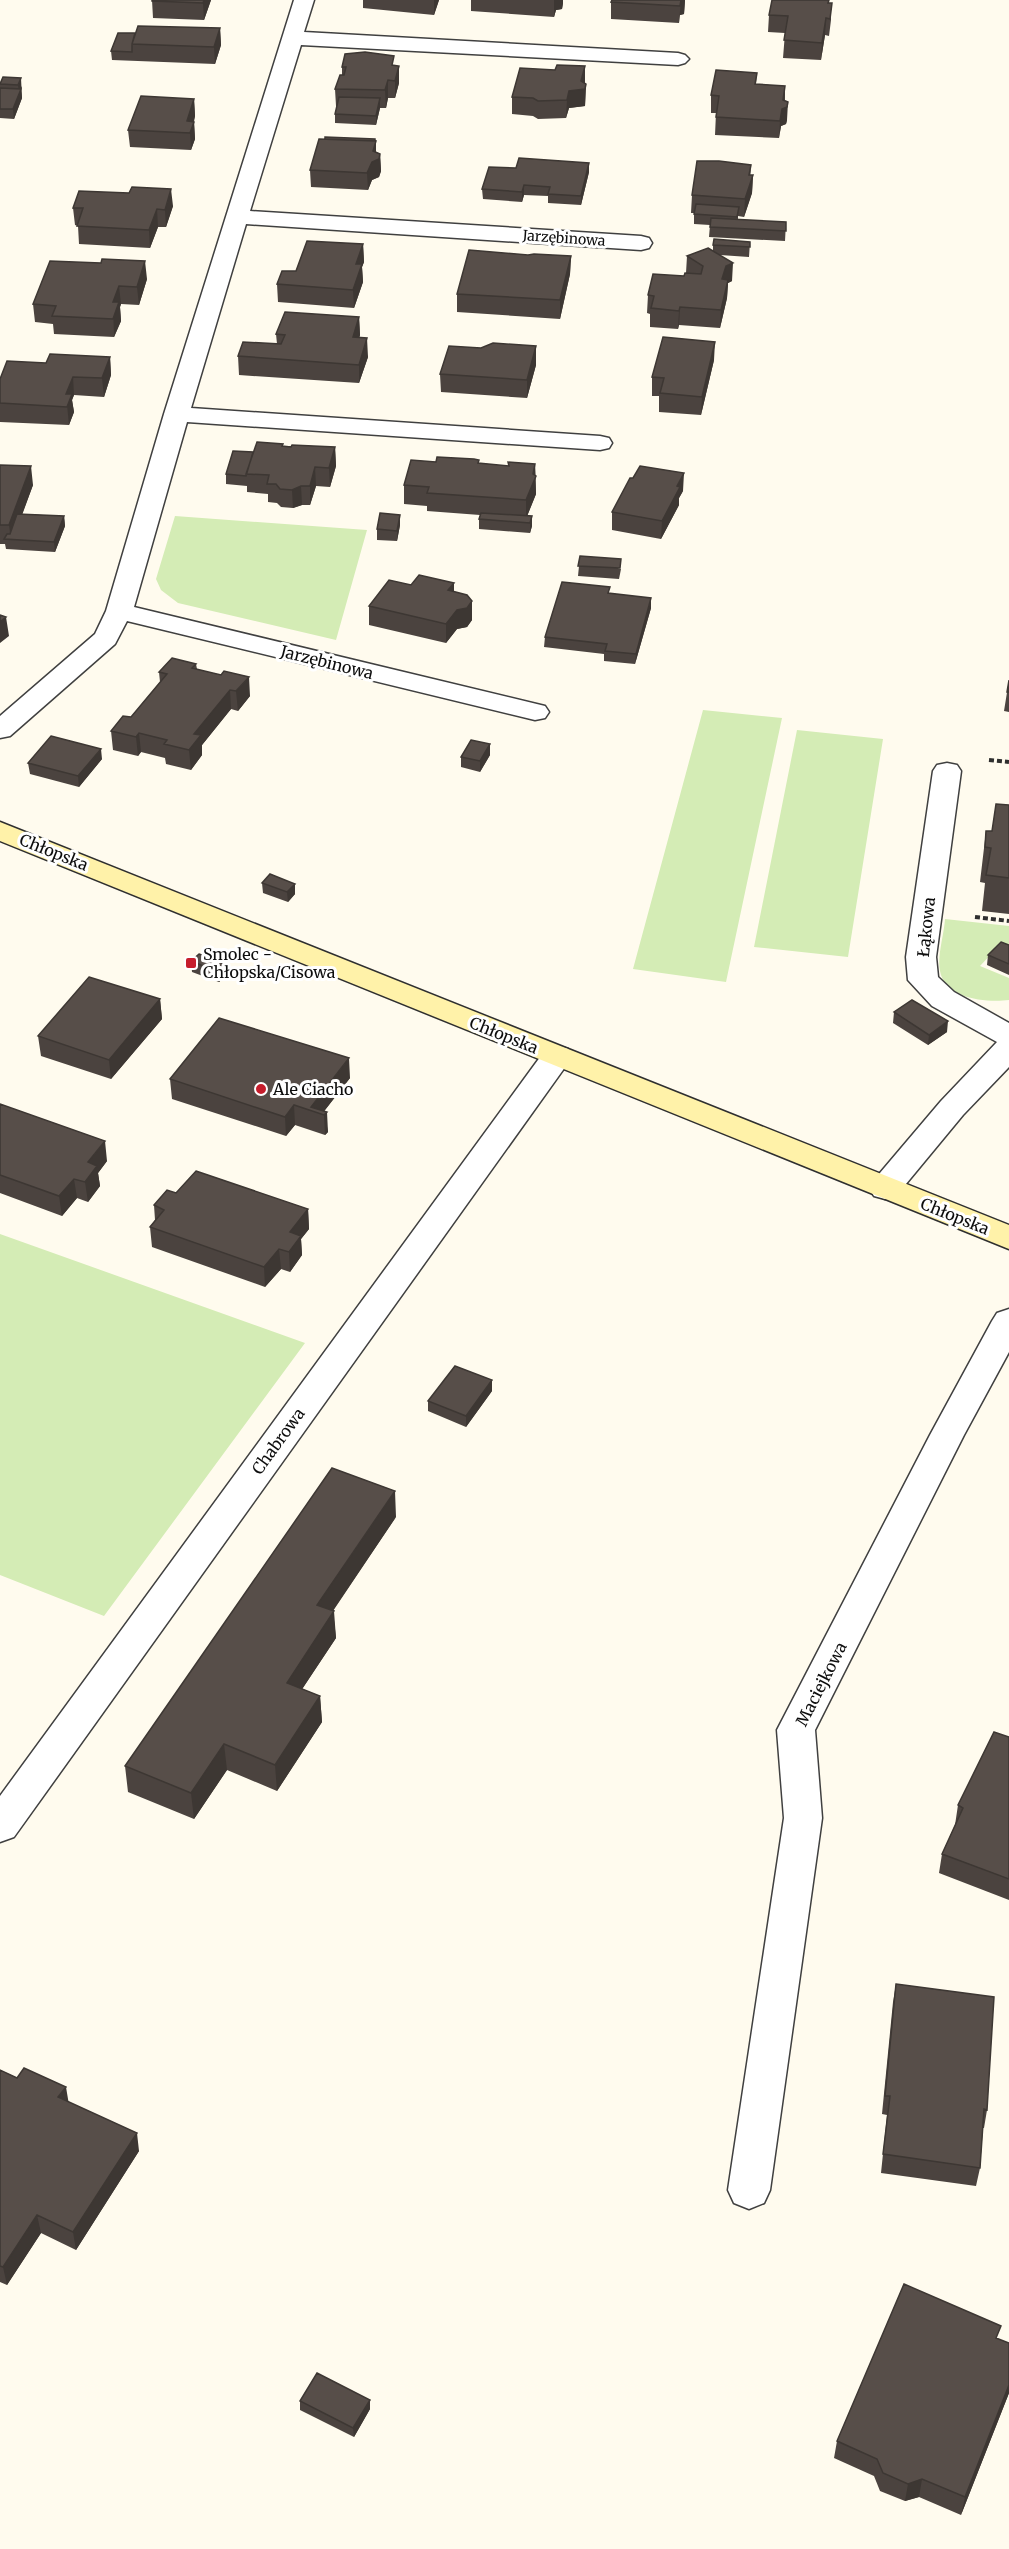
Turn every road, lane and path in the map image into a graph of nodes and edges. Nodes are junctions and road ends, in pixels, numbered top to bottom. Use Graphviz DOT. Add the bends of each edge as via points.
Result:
graph roads {
  1 [pos="304,0"];
  2 [pos="292,38"];
  3 [pos="678,59"];
  4 [pos="236,217"];
  5 [pos="641,243"];
  6 [pos="176,414"];
  7 [pos="600,443"];
  8 [pos="119,611"];
  9 [pos="535,712"];
  10 [pos="0,730"];
  11 [pos="946,771"];
  12 [pos="0,831"];
  13 [pos="1009,1036"];
  14 [pos="1009,1048"];
  15 [pos="557,1056"];
  16 [pos="885,1188"];
  17 [pos="1009,1238"];
  18 [pos="1009,1321"];
  19 [pos="0,1826"];
  20 [pos="749,2190"];
  1 -- 2 [label="street"];
  2 -- 3 [label="street"];
  2 -- 4 [label="street"];
  4 -- 5 [label="street, Jarzębinowa"];
  4 -- 6 [label="street"];
  6 -- 7 [label="street"];
  6 -- 8 [label="street"];
  8 -- 9 [label="street, Jarzębinowa"];
  8 -- 10 [label="street" via="106,638"];
  11 -- 13 [label="street, Łąkowa" via="921,957 923,980 943,999"];
  12 -- 15 [label="street, Chłopska"];
  14 -- 16 [label="street"];
  15 -- 16 [label="street, Chłopska"];
  15 -- 19 [label="street, Chabrowa"];
  16 -- 17 [label="street, Chłopska"];
  18 -- 20 [label="street, Maciejkowa" via="796,1730 803,1818"];
}
